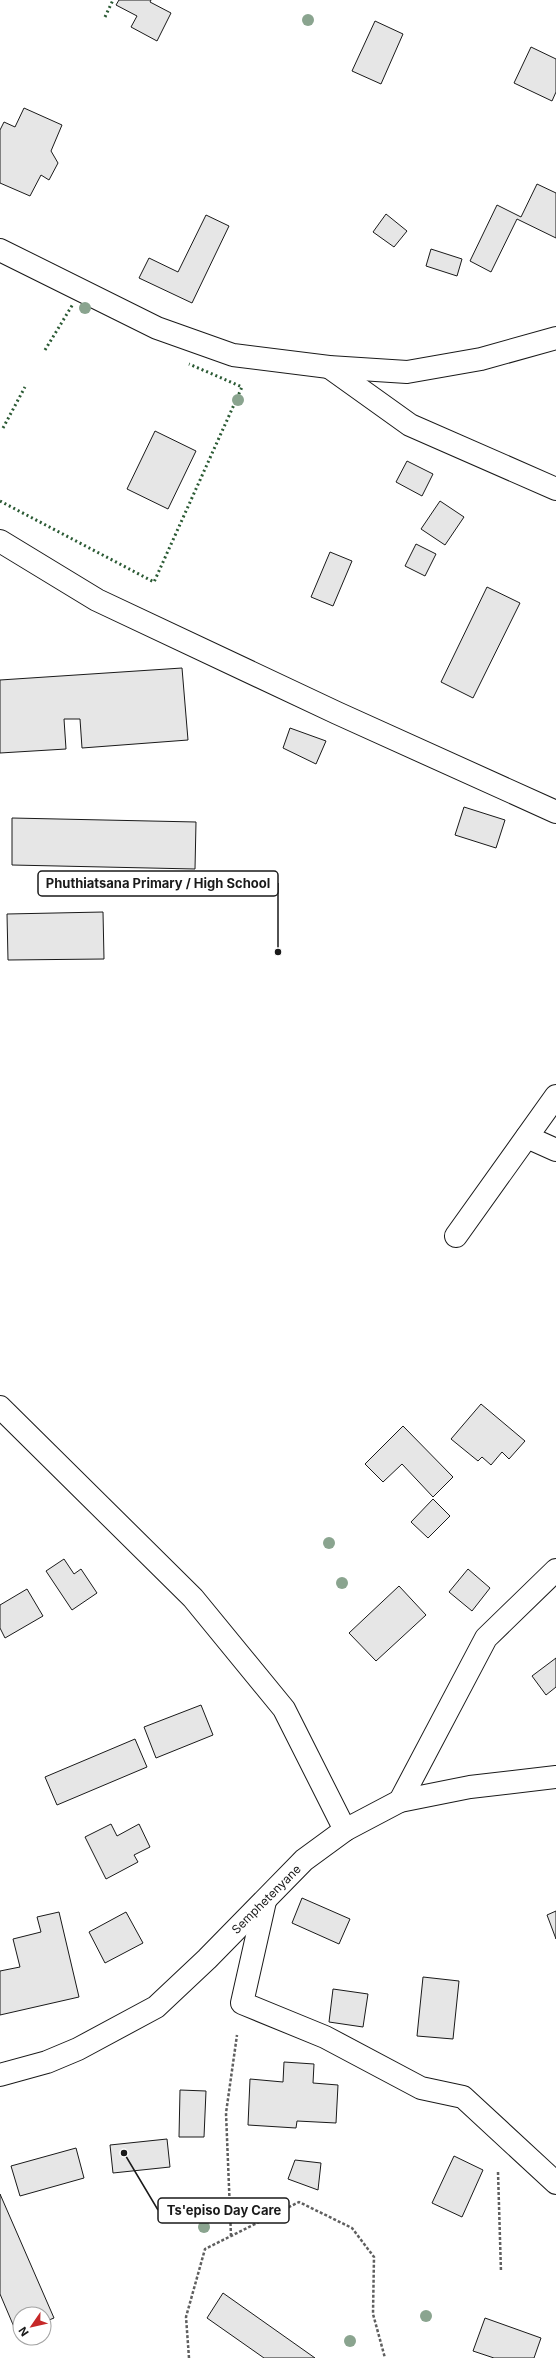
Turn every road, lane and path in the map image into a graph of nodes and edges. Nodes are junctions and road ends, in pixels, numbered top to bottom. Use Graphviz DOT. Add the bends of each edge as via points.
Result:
graph roads {
  1 [pos="0,250"];
  2 [pos="556,338"];
  3 [pos="329,367"];
  4 [pos="556,489"];
  5 [pos="0,541"];
  6 [pos="556,812"];
  7 [pos="556,1096"];
  8 [pos="527,1137"];
  9 [pos="556,1150"];
  10 [pos="456,1236"];
  11 [pos="2,1412"];
  12 [pos="556,1570"];
  13 [pos="556,1777"];
  14 [pos="400,1801"];
  15 [pos="345,1830"];
  16 [pos="265,1901"];
  17 [pos="242,2003"];
  18 [pos="0,2075"];
  19 [pos="494,2126"];
  20 [pos="556,2183"];
  21 [pos="231,2236"];
  22 [pos="501,2272"];
  23 [pos="189,2358"];
  24 [pos="385,2358"];
  1 -- 3 [label="street" via="157,328 233,355"];
  2 -- 3 [label="street" via="481,359 407,372"];
  3 -- 4 [label="street" via="410,425"];
  5 -- 6 [label="street" via="97,600"];
  7 -- 8 [label="street"];
  8 -- 9 [label="street"];
  8 -- 10 [label="street"];
  11 -- 15 [label="street" via="193,1598 284,1710"];
  12 -- 14 [label="street" via="486,1638"];
  13 -- 14 [label="street, Semphetenyane" via="470,1787"];
  14 -- 15 [label="street, Semphetenyane"];
  15 -- 16 [label="street, Semphetenyane" via="304,1860"];
  16 -- 17 [label="street"];
  16 -- 18 [label="street, Semphetenyane" via="156,2007 53,2060"];
  17 -- 19 [label="street" via="325,2037 421,2088 463,2096"];
  17 -- 21 [label="path" via="226,2113"];
  19 -- 20 [label="street"];
  19 -- 22 [label="path" via="499,2186"];
  21 -- 23 [label="path" via="205,2249 186,2317"];
  21 -- 24 [label="path" via="299,2202 352,2228 374,2257 373,2314"];
}
